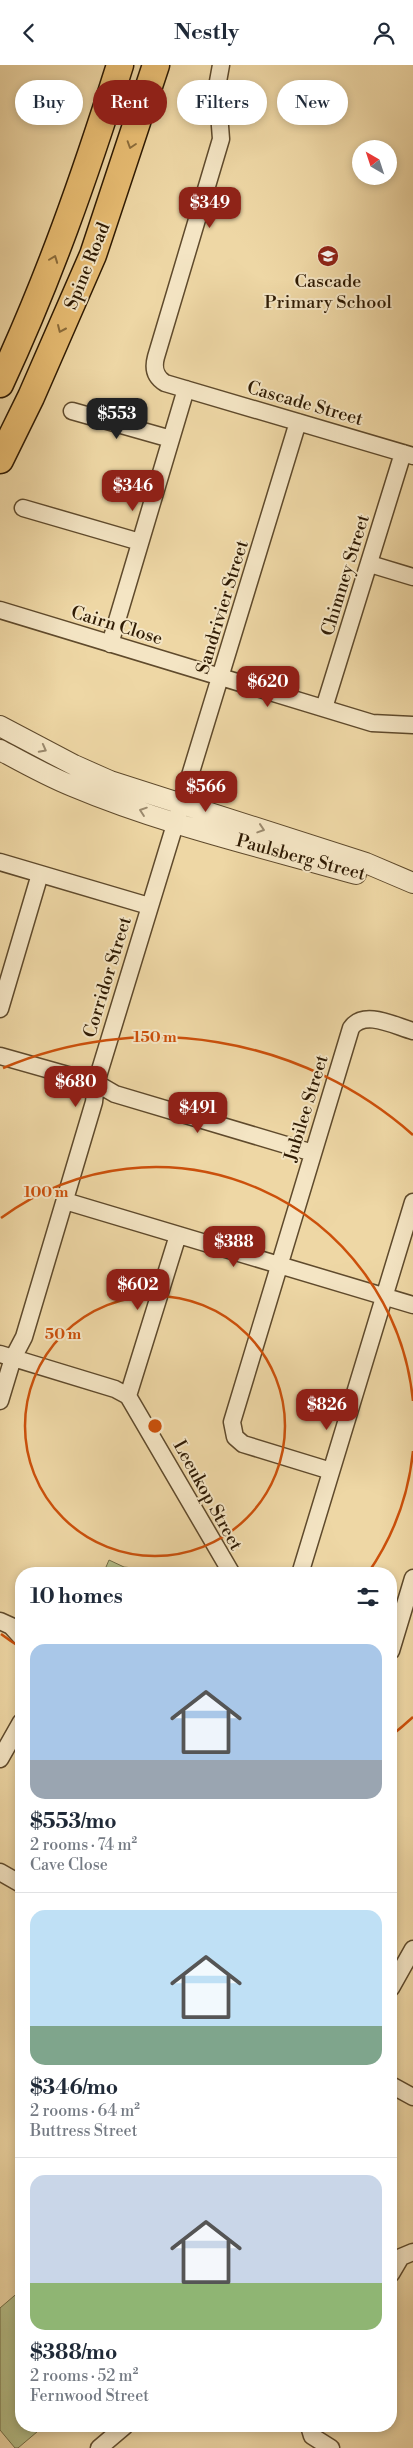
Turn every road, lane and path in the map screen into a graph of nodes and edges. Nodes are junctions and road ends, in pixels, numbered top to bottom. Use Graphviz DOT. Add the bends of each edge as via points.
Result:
graph roads {
  1 [pos="120,65"];
  2 [pos="156,65"];
  3 [pos="221,65"];
  4 [pos="0,384"];
  5 [pos="186,389"];
  6 [pos="72,411"];
  7 [pos="298,422"];
  8 [pos="171,439"];
  9 [pos="408,455"];
  10 [pos="0,460"];
  11 [pos="23,507"];
  12 [pos="140,542"];
  13 [pos="370,564"];
  14 [pos="413,577"];
  15 [pos="0,610"];
  16 [pos="110,644"];
  17 [pos="221,678"];
  18 [pos="324,708"];
  19 [pos="413,725"];
  20 [pos="0,726"];
  21 [pos="0,750"];
  22 [pos="183,803"];
  23 [pos="174,822"];
  24 [pos="0,862"];
  25 [pos="40,874"];
  26 [pos="411,883"];
  27 [pos="149,907"];
  28 [pos="0,1009"];
  29 [pos="413,1031"];
  30 [pos="0,1056"];
  31 [pos="96,1083"];
  32 [pos="313,1153"];
  33 [pos="65,1201"];
  34 [pos="413,1202"];
  35 [pos="178,1235"];
  36 [pos="279,1265"];
  37 [pos="385,1297"];
  38 [pos="413,1305"];
  39 [pos="6,1356"];
  40 [pos="128,1396"];
  41 [pos="0,1401"];
  42 [pos="331,1471"];
  43 [pos="228,1567"];
  44 [pos="302,1567"];
  45 [pos="413,1578"];
  46 [pos="402,1618"];
  47 [pos="0,1621"];
  48 [pos="15,1630"];
  49 [pos="397,1633"];
  50 [pos="15,1733"];
  51 [pos="0,1759"];
  52 [pos="0,1872"];
  53 [pos="15,1881"];
  54 [pos="413,1949"];
  55 [pos="397,1977"];
  56 [pos="397,2088"];
  57 [pos="413,2097"];
  58 [pos="413,2252"];
  59 [pos="397,2264"];
  60 [pos="118,2432"];
  61 [pos="311,2432"];
  62 [pos="99,2448"];
  63 [pos="331,2448"];
  4 -- 1 [label="main road, Spine Road, one-way" via="69,222"];
  2 -- 10 [label="main road, Spine Road, one-way" via="93,255"];
  3 -- 5 [label="street, Cascade Street" via="217,87 221,139 154,364 161,380"];
  5 -- 7 [label="street, Cascade Street"];
  5 -- 8 [label="street"];
  6 -- 8 [label="street"];
  7 -- 9 [label="street, Cascade Street"];
  7 -- 17 [label="street, Sandrivier Street"];
  8 -- 12 [label="street"];
  9 -- 13 [label="street, Chimney Street"];
  11 -- 12 [label="street"];
  12 -- 16 [label="street"];
  13 -- 14 [label="street"];
  13 -- 18 [label="street, Chimney Street"];
  15 -- 16 [label="street, Cairn Close"];
  16 -- 17 [label="street, Cairn Close"];
  17 -- 18 [label="street, Cairn Close"];
  17 -- 22 [label="street, Sandrivier Street"];
  18 -- 19 [label="street, Cairn Close" via="372,723"];
  20 -- 22 [label="street, Paulsberg Street, one-way" via="92,774"];
  23 -- 21 [label="street, Paulsberg Street, one-way" via="74,787"];
  22 -- 23 [label="street, Sandrivier Street"];
  22 -- 26 [label="street, Paulsberg Street, one-way" via="366,863"];
  23 -- 26 [label="street, Paulsberg Street" via="363,876"];
  23 -- 27 [label="street, Corridor Street"];
  24 -- 25 [label="street"];
  25 -- 27 [label="street"];
  25 -- 28 [label="street"];
  27 -- 31 [label="street, Corridor Street"];
  29 -- 32 [label="street, Jubilee Street" via="370,1018 354,1023"];
  30 -- 31 [label="street"];
  31 -- 32 [label="street" via="115,1093"];
  31 -- 33 [label="street, Corridor Street" via="94,1102"];
  32 -- 36 [label="street, Jubilee Street"];
  33 -- 35 [label="street"];
  33 -- 39 [label="street, Corridor Street" via="24,1337"];
  34 -- 37 [label="street"];
  35 -- 36 [label="street"];
  35 -- 40 [label="street"];
  36 -- 37 [label="street"];
  36 -- 42 [label="street, Jubilee Street" via="232,1427 235,1437 243,1444"];
  37 -- 38 [label="street"];
  37 -- 42 [label="street"];
  39 -- 40 [label="street" via="115,1389"];
  39 -- 41 [label="street, Corridor Street"];
  40 -- 43 [label="street, Leeukop Street"];
  42 -- 44 [label="street"];
  45 -- 46 [label="street"];
  46 -- 49 [label="street"];
  47 -- 48 [label="street"];
  50 -- 51 [label="street"];
  52 -- 53 [label="street"];
  54 -- 55 [label="street"];
  56 -- 57 [label="street"];
  58 -- 59 [label="street" via="401,2257"];
  60 -- 62 [label="street"];
  61 -- 63 [label="street"];
}
